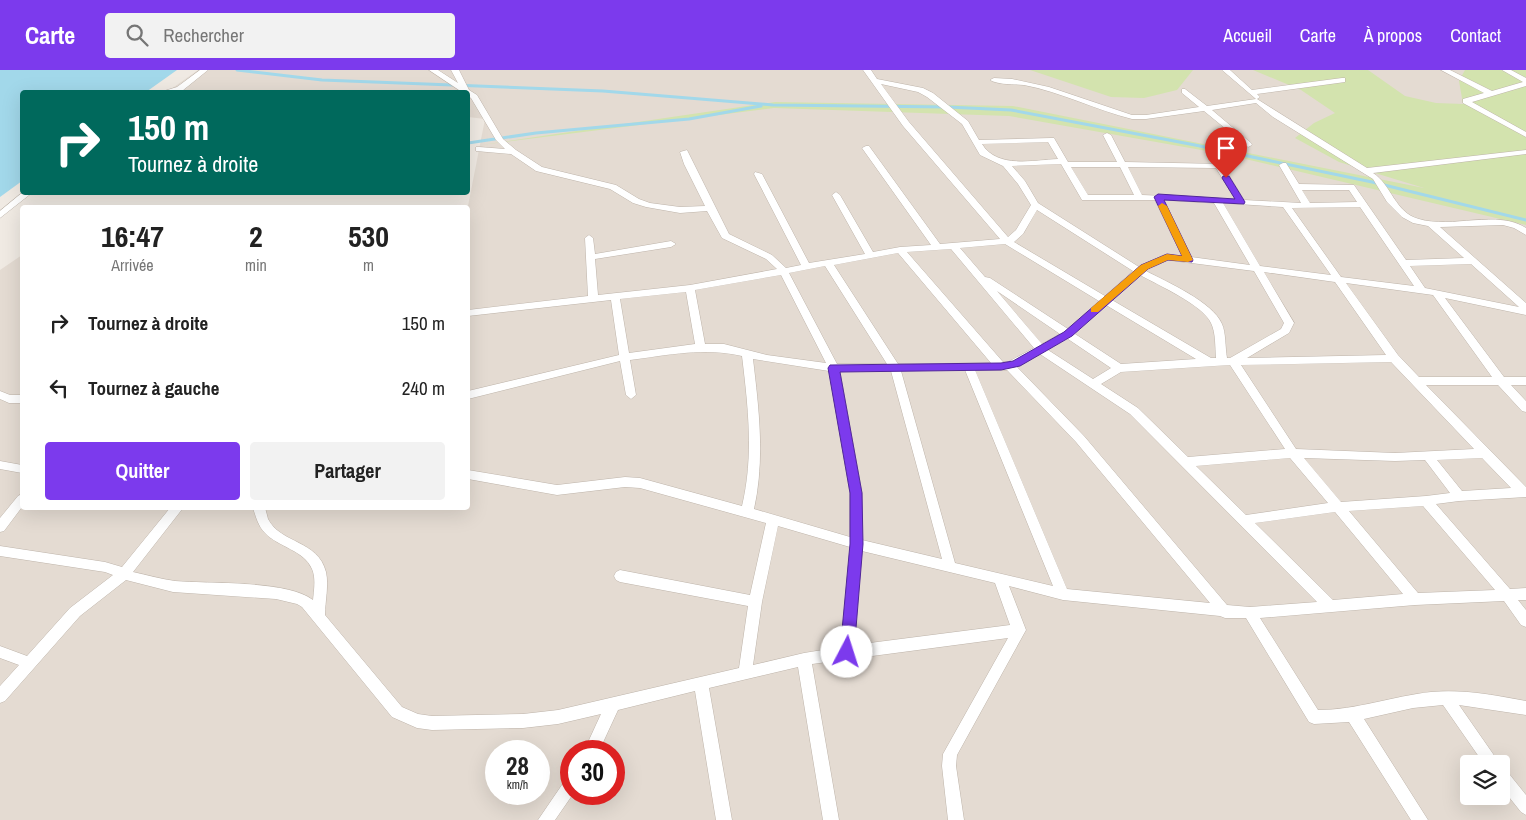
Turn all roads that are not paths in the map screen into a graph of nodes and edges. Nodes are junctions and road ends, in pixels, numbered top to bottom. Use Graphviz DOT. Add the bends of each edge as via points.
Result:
graph roads {
  1 [pos="204,70"];
  2 [pos="433,70"];
  3 [pos="455,70"];
  4 [pos="867,70"];
  5 [pos="1226,70"];
  6 [pos="1446,70"];
  7 [pos="1506,70"];
  8 [pos="994,80"];
  9 [pos="1342,80"];
  10 [pos="876,81"];
  11 [pos="1526,83"];
  12 [pos="174,90"];
  13 [pos="465,90"];
  14 [pos="1185,91"];
  15 [pos="1252,92"];
  16 [pos="1491,94"];
  17 [pos="470,95"];
  18 [pos="1258,101"];
  19 [pos="1205,109"];
  20 [pos="1107,135"];
  21 [pos="1526,135"];
  22 [pos="976,142"];
  23 [pos="1248,145"];
  24 [pos="866,148"];
  25 [pos="479,149"];
  26 [pos="513,152"];
  27 [pos="684,152"];
  28 [pos="1526,152"];
  29 [pos="1064,162"];
  30 [pos="1006,164"];
  31 [pos="1122,164"];
  32 [pos="1283,166"];
  33 [pos="1366,171"];
  34 [pos="758,174"];
  35 [pos="1296,187"];
  36 [pos="25,195"];
  37 [pos="836,195"];
  38 [pos="1139,197"];
  39 [pos="1158,197"];
  40 [pos="1217,201"];
  41 [pos="1241,202"];
  42 [pos="1364,204"];
  43 [pos="1034,205"];
  44 [pos="1286,205"];
  45 [pos="1307,206"];
  46 [pos="710,208"];
  47 [pos="0,215"];
  48 [pos="1430,223"];
  49 [pos="1526,232"];
  50 [pos="589,238"];
  51 [pos="1006,241"];
  52 [pos="670,244"];
  53 [pos="953,245"];
  54 [pos="937,246"];
  55 [pos="900,250"];
  56 [pos="870,255"];
  57 [pos="591,257"];
  58 [pos="1188,260"];
  59 [pos="1471,261"];
  60 [pos="827,262"];
  61 [pos="1403,263"];
  62 [pos="806,266"];
  63 [pos="783,270"];
  64 [pos="1139,270"];
  65 [pos="1257,270"];
  66 [pos="975,272"];
  67 [pos="1339,280"];
  68 [pos="690,288"];
  69 [pos="1422,290"];
  70 [pos="1436,294"];
  71 [pos="615,296"];
  72 [pos="593,299"];
  73 [pos="1105,300"];
  74 [pos="1526,308"];
  75 [pos="1526,312"];
  76 [pos="470,313"];
  77 [pos="1068,334"];
  78 [pos="701,347"];
  79 [pos="1041,350"];
  80 [pos="747,354"];
  81 [pos="624,357"];
  82 [pos="1394,358"];
  83 [pos="1228,361"];
  84 [pos="1209,362"];
  85 [pos="1005,366"];
  86 [pos="968,367"];
  87 [pos="834,368"];
  88 [pos="895,368"];
  89 [pos="1119,368"];
  90 [pos="1500,380"];
  91 [pos="1417,381"];
  92 [pos="1526,381"];
  93 [pos="1094,384"];
  94 [pos="0,395"];
  95 [pos="470,395"];
  96 [pos="631,395"];
  97 [pos="20,399"];
  98 [pos="1526,408"];
  99 [pos="1485,453"];
  100 [pos="1293,454"];
  101 [pos="1427,455"];
  102 [pos="1186,462"];
  103 [pos="0,466"];
  104 [pos="20,469"];
  105 [pos="470,474"];
  106 [pos="1524,492"];
  107 [pos="1459,496"];
  108 [pos="1426,501"];
  109 [pos="20,502"];
  110 [pos="1338,507"];
  111 [pos="175,510"];
  112 [pos="260,510"];
  113 [pos="747,512"];
  114 [pos="773,520"];
  115 [pos="1243,520"];
  116 [pos="0,527"];
  117 [pos="856,544"];
  118 [pos="0,551"];
  119 [pos="950,566"];
  120 [pos="124,574"];
  121 [pos="620,576"];
  122 [pos="999,578"];
  123 [pos="1063,594"];
  124 [pos="1526,594"];
  125 [pos="1508,596"];
  126 [pos="1415,599"];
  127 [pos="755,602"];
  128 [pos="1330,606"];
  129 [pos="1225,612"];
  130 [pos="1250,613"];
  131 [pos="318,617"];
  132 [pos="1526,621"];
  133 [pos="1020,630"];
  134 [pos="0,652"];
  135 [pos="847,652"];
  136 [pos="804,659"];
  137 [pos="30,663"];
  138 [pos="745,672"];
  139 [pos="700,684"];
  140 [pos="0,696"];
  141 [pos="1446,698"];
  142 [pos="613,705"];
  143 [pos="1526,708"];
  144 [pos="1352,714"];
  145 [pos="596,740"];
  146 [pos="1487,755"];
  147 [pos="1510,787"];
  148 [pos="560,800"];
  149 [pos="1526,807"];
  150 [pos="546,820"];
  151 [pos="724,820"];
  152 [pos="831,820"];
  153 [pos="956,820"];
  154 [pos="1420,820"];
  1 -- 12 [label="street"];
  2 -- 13 [label="street"];
  3 -- 13 [label="street"];
  4 -- 10 [label="street"];
  5 -- 15 [label="street"];
  6 -- 16 [label="street"];
  7 -- 11 [label="street"];
  8 -- 19 [label="street" via="1030,84 1132,118"];
  9 -- 15 [label="street"];
  10 -- 22 [label="street" via="927,92 965,123"];
  10 -- 51 [label="street" via="906,124"];
  11 -- 16 [label="street"];
  14 -- 19 [label="street"];
  15 -- 18 [label="street"];
  16 -- 21 [label="street" via="1466,101"];
  17 -- 26 [label="street" via="500,140"];
  18 -- 19 [label="street"];
  18 -- 33 [label="street"];
  19 -- 23 [label="street"];
  20 -- 31 [label="street"];
  22 -- 29 [label="street" via="1051,140"];
  22 -- 30 [label="street" via="983,153"];
  24 -- 54 [label="street"];
  25 -- 26 [label="street"];
  26 -- 46 [label="street" via="539,169 613,187 636,201 685,210"];
  27 -- 46 [label="street"];
  28 -- 33 [label="street"];
  29 -- 30 [label="street"];
  29 -- 31 [label="street"];
  29 -- 38 [label="street" via="1085,198"];
  30 -- 43 [label="street"];
  31 -- 38 [label="street"];
  31 -- 41 [label="street" via="1218,166"];
  32 -- 35 [label="street"];
  33 -- 48 [label="street" via="1376,178 1410,219"];
  34 -- 62 [label="street"];
  35 -- 42 [label="street" via="1351,187"];
  35 -- 45 [label="street"];
  36 -- 47 [label="street"];
  37 -- 56 [label="street"];
  38 -- 39 [label="street"];
  39 -- 40 [label="street"];
  39 -- 58 [label="street"];
  40 -- 41 [label="street"];
  40 -- 65 [label="street"];
  41 -- 44 [label="street"];
  42 -- 45 [label="street"];
  42 -- 61 [label="street"];
  43 -- 51 [label="street" via="1020,232"];
  43 -- 64 [label="street"];
  44 -- 45 [label="street"];
  44 -- 67 [label="street"];
  46 -- 63 [label="street" via="724,236 769,258"];
  48 -- 49 [label="street" via="1504,222"];
  48 -- 59 [label="street"];
  50 -- 57 [label="street"];
  51 -- 53 [label="street"];
  51 -- 73 [label="street"];
  52 -- 57 [label="street"];
  53 -- 54 [label="street"];
  53 -- 66 [label="street"];
  54 -- 55 [label="street"];
  55 -- 56 [label="street"];
  55 -- 85 [label="street"];
  56 -- 60 [label="street"];
  57 -- 72 [label="street"];
  58 -- 64 [label="street" via="1167,257"];
  58 -- 65 [label="street"];
  59 -- 61 [label="street"];
  59 -- 74 [label="street"];
  60 -- 62 [label="street"];
  60 -- 88 [label="street"];
  61 -- 69 [label="street"];
  62 -- 63 [label="street"];
  63 -- 68 [label="street"];
  63 -- 87 [label="street"];
  64 -- 73 [label="street"];
  64 -- 83 [label="street" via="1210,314 1217,324"];
  65 -- 67 [label="street"];
  65 -- 83 [label="street" via="1287,319 1288,328"];
  66 -- 77 [label="street"];
  66 -- 79 [label="street"];
  67 -- 69 [label="street"];
  67 -- 82 [label="street"];
  68 -- 71 [label="street"];
  68 -- 78 [label="street"];
  69 -- 70 [label="street"];
  70 -- 75 [label="street"];
  70 -- 90 [label="street"];
  71 -- 72 [label="street"];
  71 -- 81 [label="street"];
  72 -- 76 [label="street"];
  73 -- 77 [label="street"];
  73 -- 84 [label="street"];
  77 -- 79 [label="street"];
  77 -- 89 [label="street"];
  78 -- 80 [label="street"];
  78 -- 81 [label="street"];
  79 -- 85 [label="street"];
  79 -- 93 [label="street"];
  80 -- 87 [label="street"];
  80 -- 113 [label="street" via="757,441 754,482"];
  81 -- 95 [label="street"];
  81 -- 96 [label="street"];
  82 -- 83 [label="street"];
  82 -- 91 [label="street"];
  83 -- 84 [label="street"];
  83 -- 100 [label="street"];
  84 -- 89 [label="street"];
  85 -- 86 [label="street"];
  85 -- 129 [label="street" via="1080,440"];
  86 -- 88 [label="street"];
  86 -- 123 [label="street"];
  87 -- 88 [label="street"];
  87 -- 117 [label="street" via="856,493"];
  88 -- 119 [label="street"];
  89 -- 93 [label="street"];
  90 -- 91 [label="street"];
  90 -- 92 [label="street"];
  90 -- 98 [label="street"];
  91 -- 99 [label="street"];
  93 -- 102 [label="street" via="1134,411"];
  94 -- 97 [label="street"];
  99 -- 101 [label="street"];
  99 -- 106 [label="street"];
  100 -- 101 [label="street"];
  100 -- 102 [label="street"];
  100 -- 110 [label="street"];
  101 -- 107 [label="street"];
  102 -- 115 [label="street"];
  103 -- 104 [label="street"];
  105 -- 113 [label="street" via="557,490 631,482"];
  106 -- 107 [label="street"];
  107 -- 108 [label="street"];
  108 -- 110 [label="street"];
  108 -- 125 [label="street"];
  109 -- 116 [label="street"];
  110 -- 115 [label="street"];
  110 -- 126 [label="street"];
  111 -- 120 [label="street"];
  112 -- 131 [label="street" via="273,534 303,551 318,569"];
  113 -- 114 [label="street"];
  114 -- 117 [label="street"];
  114 -- 127 [label="street"];
  115 -- 128 [label="street"];
  117 -- 119 [label="street"];
  117 -- 135 [label="street"];
  118 -- 120 [label="street" via="105,567"];
  119 -- 122 [label="street"];
  120 -- 131 [label="street" via="173,586 285,595 307,604"];
  120 -- 137 [label="street" via="75,612"];
  121 -- 127 [label="street"];
  122 -- 123 [label="street"];
  122 -- 133 [label="street"];
  123 -- 129 [label="street"];
  124 -- 125 [label="street"];
  125 -- 126 [label="street"];
  125 -- 132 [label="street"];
  126 -- 128 [label="street"];
  127 -- 138 [label="street"];
  128 -- 130 [label="street"];
  129 -- 130 [label="street"];
  130 -- 144 [label="street" via="1312,715"];
  131 -- 142 [label="street" via="397,712 417,721 432,724 541,720"];
  133 -- 135 [label="street"];
  133 -- 153 [label="street" via="950,754"];
  134 -- 137 [label="street"];
  135 -- 136 [label="street"];
  136 -- 138 [label="street"];
  136 -- 152 [label="street"];
  137 -- 140 [label="street"];
  138 -- 139 [label="street"];
  139 -- 142 [label="street"];
  139 -- 151 [label="street"];
  141 -- 143 [label="street" via="1477,699"];
  141 -- 144 [label="street"];
  141 -- 146 [label="street"];
  142 -- 145 [label="street"];
  144 -- 154 [label="street"];
  147 -- 149 [label="street"];
  148 -- 150 [label="street"];
}
